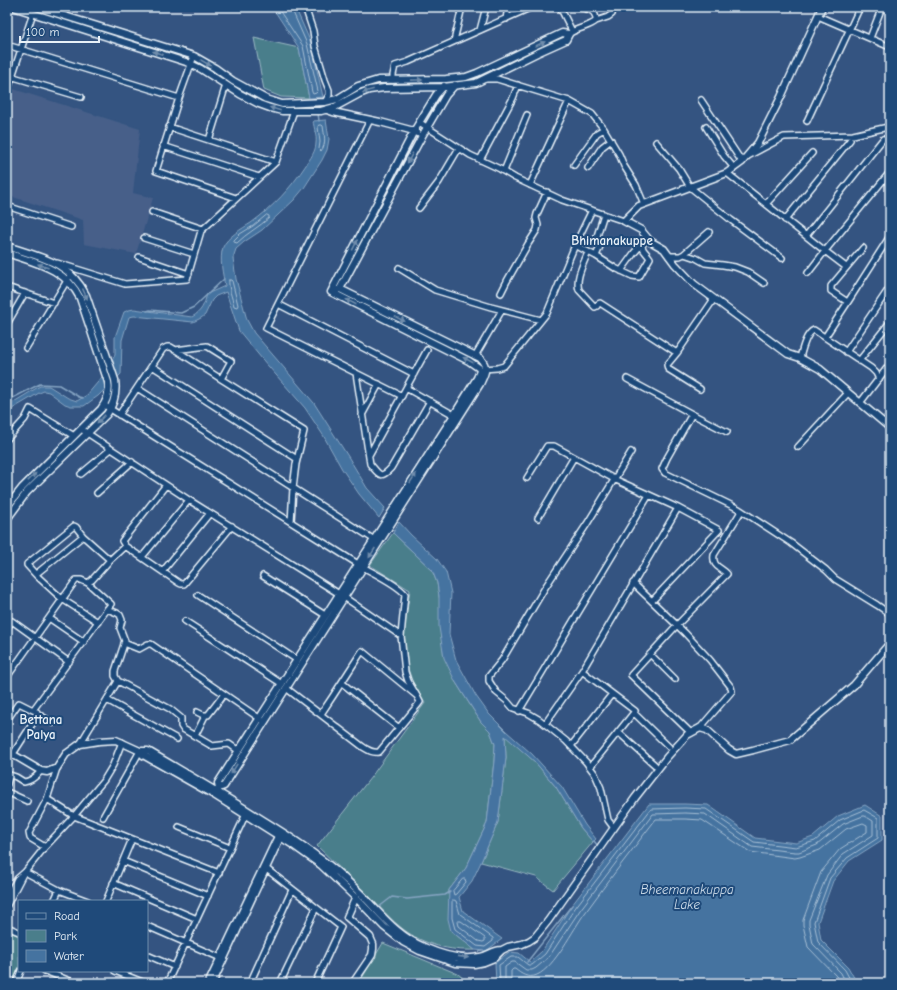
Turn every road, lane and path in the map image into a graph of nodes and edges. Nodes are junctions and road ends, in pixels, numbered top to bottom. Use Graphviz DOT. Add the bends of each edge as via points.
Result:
graph roads {
  1 [pos="13,7"];
  2 [pos="305,7"];
  3 [pos="462,7"];
  4 [pos="486,7"];
  5 [pos="508,7"];
  6 [pos="531,7"];
  7 [pos="560,7"];
  8 [pos="580,7"];
  9 [pos="822,7"];
  10 [pos="860,7"];
  11 [pos="882,7"];
  12 [pos="35,10"];
  13 [pos="612,14"];
  14 [pos="818,16"];
  15 [pos="506,19"];
  16 [pos="596,21"];
  17 [pos="480,30"];
  18 [pos="850,30"];
  19 [pos="570,33"];
  20 [pos="870,38"];
  21 [pos="454,41"];
  22 [pos="7,45"];
  23 [pos="890,47"];
  24 [pos="21,49"];
  25 [pos="194,56"];
  26 [pos="191,64"];
  27 [pos="10,75"];
  28 [pos="463,78"];
  29 [pos="451,79"];
  30 [pos="484,79"];
  31 [pos="393,80"];
  32 [pos="226,85"];
  33 [pos="518,85"];
  34 [pos="454,86"];
  35 [pos="443,87"];
  36 [pos="8,89"];
  37 [pos="81,97"];
  38 [pos="179,98"];
  39 [pos="701,100"];
  40 [pos="569,101"];
  41 [pos="319,102"];
  42 [pos="326,110"];
  43 [pos="294,111"];
  44 [pos="527,116"];
  45 [pos="370,120"];
  46 [pos="807,121"];
  47 [pos="419,122"];
  48 [pos="170,127"];
  49 [pos="427,127"];
  50 [pos="706,127"];
  51 [pos="890,127"];
  52 [pos="604,128"];
  53 [pos="414,131"];
  54 [pos="422,136"];
  55 [pos="883,139"];
  56 [pos="209,140"];
  57 [pos="611,140"];
  58 [pos="850,140"];
  59 [pos="656,142"];
  60 [pos="164,146"];
  61 [pos="459,148"];
  62 [pos="812,153"];
  63 [pos="480,160"];
  64 [pos="743,160"];
  65 [pos="276,162"];
  66 [pos="574,166"];
  67 [pos="588,168"];
  68 [pos="734,168"];
  69 [pos="504,171"];
  70 [pos="890,172"];
  71 [pos="727,173"];
  72 [pos="259,177"];
  73 [pos="530,185"];
  74 [pos="690,187"];
  75 [pos="547,192"];
  76 [pos="236,198"];
  77 [pos="644,204"];
  78 [pos="766,204"];
  79 [pos="7,206"];
  80 [pos="419,208"];
  81 [pos="592,210"];
  82 [pos="152,212"];
  83 [pos="604,214"];
  84 [pos="624,220"];
  85 [pos="785,220"];
  86 [pos="71,227"];
  87 [pos="204,229"];
  88 [pos="709,232"];
  89 [pos="806,236"];
  90 [pos="890,236"];
  91 [pos="647,237"];
  92 [pos="144,238"];
  93 [pos="575,245"];
  94 [pos="7,246"];
  95 [pos="641,246"];
  96 [pos="863,248"];
  97 [pos="825,251"];
  98 [pos="588,252"];
  99 [pos="7,253"];
  100 [pos="194,254"];
  101 [pos="684,254"];
  102 [pos="596,256"];
  103 [pos="669,256"];
  104 [pos="139,257"];
  105 [pos="782,258"];
  106 [pos="47,259"];
  107 [pos="846,267"];
  108 [pos="399,268"];
  109 [pos="621,271"];
  110 [pos="808,273"];
  111 [pos="71,274"];
  112 [pos="189,274"];
  113 [pos="68,280"];
  114 [pos="764,282"];
  115 [pos="7,287"];
  116 [pos="890,287"];
  117 [pos="340,289"];
  118 [pos="330,292"];
  119 [pos="501,293"];
  120 [pos="25,294"];
  121 [pos="714,299"];
  122 [pos="54,303"];
  123 [pos="278,304"];
  124 [pos="846,305"];
  125 [pos="502,310"];
  126 [pos="541,320"];
  127 [pos="890,322"];
  128 [pos="7,324"];
  129 [pos="825,337"];
  130 [pos="26,348"];
  131 [pos="175,350"];
  132 [pos="427,350"];
  133 [pos="846,352"];
  134 [pos="676,353"];
  135 [pos="475,356"];
  136 [pos="800,358"];
  137 [pos="859,361"];
  138 [pos="890,364"];
  139 [pos="152,366"];
  140 [pos="483,369"];
  141 [pos="356,373"];
  142 [pos="414,374"];
  143 [pos="221,379"];
  144 [pos="627,379"];
  145 [pos="879,379"];
  146 [pos="379,384"];
  147 [pos="136,388"];
  148 [pos="406,388"];
  149 [pos="700,389"];
  150 [pos="848,393"];
  151 [pos="402,396"];
  152 [pos="430,402"];
  153 [pos="860,403"];
  154 [pos="104,405"];
  155 [pos="110,409"];
  156 [pos="692,414"];
  157 [pos="119,415"];
  158 [pos="454,415"];
  159 [pos="362,416"];
  160 [pos="890,428"];
  161 [pos="81,429"];
  162 [pos="727,432"];
  163 [pos="87,433"];
  164 [pos="74,436"];
  165 [pos="7,440"];
  166 [pos="798,447"];
  167 [pos="111,449"];
  168 [pos="631,452"];
  169 [pos="369,455"];
  170 [pos="574,457"];
  171 [pos="297,459"];
  172 [pos="132,462"];
  173 [pos="81,474"];
  174 [pos="527,478"];
  175 [pos="614,478"];
  176 [pos="166,484"];
  177 [pos="293,488"];
  178 [pos="97,494"];
  179 [pos="649,494"];
  180 [pos="189,500"];
  181 [pos="7,507"];
  182 [pos="678,508"];
  183 [pos="739,509"];
  184 [pos="210,513"];
  185 [pos="392,516"];
  186 [pos="538,518"];
  187 [pos="7,519"];
  188 [pos="291,522"];
  189 [pos="232,526"];
  190 [pos="83,536"];
  191 [pos="373,539"];
  192 [pos="125,546"];
  193 [pos="142,557"];
  194 [pos="110,560"];
  195 [pos="360,565"];
  196 [pos="163,571"];
  197 [pos="36,574"];
  198 [pos="264,576"];
  199 [pos="88,583"];
  200 [pos="633,583"];
  201 [pos="198,595"];
  202 [pos="341,595"];
  203 [pos="62,599"];
  204 [pos="652,601"];
  205 [pos="107,609"];
  206 [pos="890,614"];
  207 [pos="325,616"];
  208 [pos="49,618"];
  209 [pos="185,621"];
  210 [pos="98,622"];
  211 [pos="677,625"];
  212 [pos="7,628"];
  213 [pos="401,636"];
  214 [pos="35,637"];
  215 [pos="84,642"];
  216 [pos="124,643"];
  217 [pos="890,643"];
  218 [pos="650,654"];
  219 [pos="297,660"];
  220 [pos="69,662"];
  221 [pos="7,665"];
  222 [pos="13,669"];
  223 [pos="582,671"];
  224 [pos="7,678"];
  225 [pos="675,679"];
  226 [pos="118,681"];
  227 [pos="342,683"];
  228 [pos="284,686"];
  229 [pos="224,694"];
  230 [pos="612,694"];
  231 [pos="417,696"];
  232 [pos="107,700"];
  233 [pos="519,711"];
  234 [pos="36,712"];
  235 [pos="197,712"];
  236 [pos="634,713"];
  237 [pos="321,714"];
  238 [pos="205,716"];
  239 [pos="7,720"];
  240 [pos="262,720"];
  241 [pos="53,724"];
  242 [pos="545,724"];
  243 [pos="398,728"];
  244 [pos="700,728"];
  245 [pos="618,732"];
  246 [pos="691,733"];
  247 [pos="195,736"];
  248 [pos="177,739"];
  249 [pos="122,742"];
  250 [pos="80,744"];
  251 [pos="571,746"];
  252 [pos="669,747"];
  253 [pos="140,751"];
  254 [pos="239,751"];
  255 [pos="10,752"];
  256 [pos="655,766"];
  257 [pos="590,767"];
  258 [pos="57,768"];
  259 [pos="41,771"];
  260 [pos="9,774"];
  261 [pos="7,784"];
  262 [pos="216,791"];
  263 [pos="7,792"];
  264 [pos="47,799"];
  265 [pos="27,801"];
  266 [pos="74,816"];
  267 [pos="246,816"];
  268 [pos="103,817"];
  269 [pos="179,827"];
  270 [pos="614,828"];
  271 [pos="279,836"];
  272 [pos="132,839"];
  273 [pos="45,847"];
  274 [pos="230,848"];
  275 [pos="123,860"];
  276 [pos="264,868"];
  277 [pos="25,872"];
  278 [pos="219,873"];
  279 [pos="113,883"];
  280 [pos="59,890"];
  281 [pos="292,890"];
  282 [pos="208,896"];
  283 [pos="7,897"];
  284 [pos="356,897"];
  285 [pos="54,900"];
  286 [pos="85,900"];
  287 [pos="106,900"];
  288 [pos="7,905"];
  289 [pos="316,908"];
  290 [pos="197,919"];
  291 [pos="148,926"];
  292 [pos="7,927"];
  293 [pos="18,932"];
  294 [pos="186,942"];
  295 [pos="502,950"];
  296 [pos="148,955"];
  297 [pos="222,958"];
  298 [pos="175,967"];
  299 [pos="21,972"];
  300 [pos="48,972"];
  301 [pos="118,972"];
  302 [pos="16,983"];
  303 [pos="75,983"];
  304 [pos="145,983"];
  305 [pos="167,983"];
  306 [pos="208,983"];
  307 [pos="213,983"];
  308 [pos="250,983"];
  309 [pos="280,983"];
  310 [pos="315,983"];
  311 [pos="353,983"];
  1 -- 12 [label="street"];
  2 -- 41 [label="street" via="329,90 329,95"];
  3 -- 21 [label="street"];
  4 -- 17 [label="street"];
  5 -- 15 [label="street"];
  6 -- 15 [label="street"];
  7 -- 19 [label="street"];
  8 -- 16 [label="street" via="594,12"];
  9 -- 14 [label="street"];
  10 -- 18 [label="street"];
  11 -- 20 [label="street"];
  12 -- 24 [label="street"];
  12 -- 25 [label="street"];
  26 -- 12 [label="street, one-way"];
  13 -- 16 [label="street"];
  14 -- 18 [label="street"];
  14 -- 64 [label="street" via="782,97 758,143"];
  15 -- 17 [label="street"];
  16 -- 19 [label="street"];
  17 -- 21 [label="street"];
  18 -- 20 [label="street"];
  18 -- 46 [label="street"];
  28 -- 19 [label="street, one-way" via="562,33"];
  19 -- 30 [label="street" via="566,40"];
  20 -- 23 [label="street"];
  21 -- 31 [label="street" via="395,66"];
  22 -- 24 [label="street"];
  24 -- 27 [label="street"];
  24 -- 38 [label="street"];
  25 -- 26 [label="street"];
  25 -- 41 [label="street, one-way" via="266,99 282,104"];
  26 -- 32 [label="street"];
  26 -- 38 [label="street"];
  27 -- 36 [label="street"];
  27 -- 37 [label="street"];
  28 -- 29 [label="street"];
  28 -- 34 [label="street"];
  31 -- 29 [label="street, one-way"];
  29 -- 35 [label="street"];
  30 -- 33 [label="street" via="497,79"];
  30 -- 34 [label="street" via="476,83"];
  31 -- 41 [label="street" via="378,80 358,86 337,99"];
  43 -- 32 [label="street, one-way" via="282,111 259,104"];
  32 -- 56 [label="street"];
  33 -- 40 [label="street"];
  33 -- 63 [label="street"];
  34 -- 35 [label="street"];
  34 -- 49 [label="street"];
  35 -- 42 [label="street, one-way" via="370,90"];
  35 -- 47 [label="street"];
  38 -- 48 [label="street"];
  39 -- 64 [label="street"];
  40 -- 52 [label="street" via="592,114"];
  40 -- 73 [label="street"];
  41 -- 42 [label="street"];
  42 -- 43 [label="street"];
  42 -- 45 [label="street"];
  43 -- 65 [label="street"];
  44 -- 69 [label="street"];
  45 -- 53 [label="street"];
  45 -- 123 [label="street"];
  47 -- 49 [label="street"];
  47 -- 53 [label="street"];
  48 -- 56 [label="street"];
  48 -- 60 [label="street"];
  49 -- 54 [label="street"];
  49 -- 61 [label="street"];
  50 -- 68 [label="street"];
  51 -- 64 [label="street" via="853,135 784,137"];
  52 -- 57 [label="street"];
  52 -- 66 [label="street" via="597,133"];
  53 -- 54 [label="street"];
  118 -- 53 [label="street, one-way"];
  54 -- 117 [label="street, one-way"];
  55 -- 89 [label="street"];
  56 -- 65 [label="street"];
  57 -- 67 [label="street" via="602,147"];
  57 -- 77 [label="street"];
  58 -- 85 [label="street"];
  59 -- 74 [label="street" via="679,169"];
  60 -- 72 [label="street"];
  60 -- 76 [label="street" via="156,171"];
  61 -- 63 [label="street"];
  61 -- 80 [label="street" via="439,182"];
  62 -- 78 [label="street"];
  63 -- 69 [label="street"];
  64 -- 68 [label="street"];
  65 -- 72 [label="street"];
  68 -- 71 [label="street"];
  69 -- 73 [label="street"];
  70 -- 97 [label="street"];
  71 -- 74 [label="street"];
  71 -- 78 [label="street"];
  72 -- 76 [label="street"];
  73 -- 75 [label="street"];
  74 -- 77 [label="street"];
  74 -- 105 [label="street"];
  75 -- 81 [label="street"];
  75 -- 119 [label="street" via="537,214 537,230"];
  76 -- 87 [label="street"];
  77 -- 84 [label="street"];
  78 -- 85 [label="street"];
  79 -- 86 [label="street"];
  81 -- 83 [label="street"];
  81 -- 93 [label="street"];
  82 -- 87 [label="street"];
  83 -- 84 [label="street"];
  83 -- 102 [label="street" via="597,236 601,243"];
  84 -- 91 [label="street" via="641,230"];
  85 -- 89 [label="street"];
  87 -- 100 [label="street" via="201,231"];
  88 -- 101 [label="street"];
  89 -- 97 [label="street"];
  90 -- 124 [label="street"];
  91 -- 95 [label="street"];
  91 -- 103 [label="street" via="664,249"];
  92 -- 100 [label="street"];
  93 -- 98 [label="street"];
  93 -- 126 [label="street" via="547,312"];
  94 -- 106 [label="street"];
  95 -- 109 [label="street"];
  95 -- 109 [label="street" via="650,258 640,277"];
  96 -- 107 [label="street"];
  97 -- 107 [label="street"];
  97 -- 110 [label="street"];
  98 -- 102 [label="street"];
  98 -- 134 [label="street" via="579,275 579,289 595,307 600,303"];
  113 -- 99 [label="street, one-way" via="50,268"];
  100 -- 112 [label="street"];
  101 -- 103 [label="street"];
  101 -- 114 [label="street" via="705,263 735,267"];
  102 -- 109 [label="street"];
  103 -- 121 [label="street" via="694,284"];
  104 -- 112 [label="street"];
  106 -- 111 [label="street"];
  106 -- 112 [label="street" via="125,284 187,279"];
  107 -- 124 [label="street" via="831,286 831,290 846,301"];
  108 -- 125 [label="street" via="435,290"];
  111 -- 113 [label="street"];
  111 -- 155 [label="street, one-way" via="86,295 116,384 115,397"];
  113 -- 122 [label="street"];
  113 -- 154 [label="street" via="80,298 108,382 108,395"];
  115 -- 120 [label="street"];
  116 -- 133 [label="street"];
  117 -- 118 [label="street"];
  117 -- 135 [label="street, one-way"];
  140 -- 118 [label="street, one-way"];
  120 -- 122 [label="street"];
  120 -- 128 [label="street"];
  121 -- 134 [label="street"];
  121 -- 136 [label="street" via="788,354"];
  122 -- 130 [label="street"];
  123 -- 141 [label="street" via="266,328"];
  123 -- 142 [label="street"];
  124 -- 129 [label="street"];
  125 -- 126 [label="street"];
  125 -- 135 [label="street"];
  126 -- 140 [label="street" via="504,366"];
  127 -- 137 [label="street"];
  129 -- 133 [label="street"];
  129 -- 136 [label="street" via="814,330 810,331"];
  131 -- 139 [label="street" via="171,347 164,349"];
  131 -- 143 [label="street"];
  131 -- 143 [label="street" via="207,346 231,361"];
  132 -- 142 [label="street"];
  133 -- 137 [label="street"];
  134 -- 149 [label="street" via="667,367"];
  135 -- 140 [label="street" via="484,363"];
  136 -- 150 [label="street" via="820,369"];
  137 -- 145 [label="street" via="871,368"];
  138 -- 145 [label="street"];
  139 -- 147 [label="street"];
  139 -- 171 [label="street"];
  140 -- 158 [label="street"];
  140 -- 185 [label="street" via="480,384"];
  141 -- 146 [label="street"];
  141 -- 159 [label="street"];
  142 -- 148 [label="street"];
  143 -- 171 [label="street" via="304,431"];
  144 -- 156 [label="street"];
  145 -- 153 [label="street"];
  146 -- 151 [label="street"];
  146 -- 159 [label="street"];
  147 -- 157 [label="street"];
  147 -- 177 [label="street"];
  148 -- 151 [label="street"];
  148 -- 152 [label="street"];
  150 -- 153 [label="street"];
  150 -- 166 [label="street"];
  151 -- 169 [label="street"];
  152 -- 158 [label="street"];
  152 -- 169 [label="street" via="385,474 379,474 370,464"];
  153 -- 160 [label="street"];
  154 -- 155 [label="street"];
  154 -- 161 [label="street"];
  155 -- 157 [label="street"];
  155 -- 163 [label="street, one-way"];
  156 -- 162 [label="street"];
  156 -- 183 [label="street" via="662,469 665,473"];
  157 -- 188 [label="street"];
  185 -- 158 [label="street, one-way"];
  159 -- 169 [label="street"];
  161 -- 163 [label="street"];
  161 -- 164 [label="street"];
  163 -- 167 [label="street"];
  163 -- 187 [label="street" via="27,492"];
  164 -- 165 [label="street" via="30,408 25,419"];
  181 -- 164 [label="street, one-way" via="22,488"];
  167 -- 172 [label="street"];
  167 -- 173 [label="street"];
  168 -- 175 [label="street"];
  170 -- 174 [label="street" via="554,446 547,446"];
  170 -- 175 [label="street"];
  170 -- 186 [label="street"];
  171 -- 177 [label="street"];
  172 -- 176 [label="street"];
  172 -- 178 [label="street"];
  175 -- 179 [label="street"];
  175 -- 233 [label="street" via="502,660 489,676 489,681 496,692"];
  176 -- 180 [label="street"];
  176 -- 192 [label="street" via="122,541"];
  177 -- 188 [label="street"];
  177 -- 191 [label="street"];
  179 -- 182 [label="street"];
  179 -- 233 [label="street"];
  180 -- 184 [label="street"];
  180 -- 193 [label="street"];
  182 -- 200 [label="street"];
  182 -- 204 [label="street" via="719,530"];
  183 -- 206 [label="street" via="791,543 835,579"];
  183 -- 211 [label="street" via="740,513 713,560 726,574"];
  184 -- 189 [label="street"];
  184 -- 196 [label="street"];
  185 -- 191 [label="street"];
  185 -- 195 [label="street, one-way"];
  188 -- 195 [label="street"];
  189 -- 196 [label="street" via="184,584"];
  189 -- 202 [label="street"];
  190 -- 194 [label="street"];
  190 -- 197 [label="street"];
  190 -- 197 [label="street" via="74,526 27,564"];
  191 -- 195 [label="street"];
  192 -- 193 [label="street"];
  192 -- 194 [label="street"];
  193 -- 196 [label="street"];
  194 -- 199 [label="street"];
  195 -- 202 [label="street"];
  195 -- 213 [label="street" via="405,594"];
  197 -- 203 [label="street"];
  198 -- 207 [label="street"];
  199 -- 203 [label="street" via="76,580"];
  199 -- 205 [label="street" via="110,604"];
  200 -- 204 [label="street"];
  200 -- 223 [label="street"];
  201 -- 219 [label="street"];
  202 -- 207 [label="street"];
  202 -- 213 [label="street"];
  202 -- 228 [label="street"];
  203 -- 208 [label="street"];
  203 -- 210 [label="street"];
  204 -- 211 [label="street"];
  205 -- 210 [label="street"];
  205 -- 216 [label="street" via="120,615"];
  207 -- 219 [label="street"];
  208 -- 214 [label="street"];
  208 -- 215 [label="street"];
  209 -- 228 [label="street"];
  210 -- 215 [label="street"];
  211 -- 218 [label="street"];
  211 -- 244 [label="street" via="710,660 732,691"];
  212 -- 214 [label="street" via="12,621"];
  213 -- 231 [label="street" via="405,672"];
  214 -- 220 [label="street"];
  214 -- 222 [label="street"];
  215 -- 220 [label="street"];
  216 -- 226 [label="street" via="115,671"];
  216 -- 229 [label="street" via="139,649 152,644"];
  217 -- 244 [label="street" via="854,684 790,740 736,754 707,730"];
  218 -- 225 [label="street"];
  218 -- 246 [label="street" via="631,675"];
  219 -- 228 [label="street"];
  220 -- 234 [label="street"];
  221 -- 222 [label="street"];
  222 -- 224 [label="street"];
  223 -- 230 [label="street"];
  223 -- 242 [label="street"];
  226 -- 232 [label="street"];
  226 -- 247 [label="street" via="170,709 181,718 183,729"];
  227 -- 231 [label="street" via="362,651"];
  227 -- 237 [label="street"];
  227 -- 243 [label="street"];
  228 -- 237 [label="street"];
  228 -- 240 [label="street"];
  229 -- 238 [label="street"];
  229 -- 240 [label="street"];
  230 -- 236 [label="street" via="635,711"];
  230 -- 251 [label="street"];
  231 -- 243 [label="street" via="420,702"];
  232 -- 248 [label="street"];
  232 -- 250 [label="street"];
  233 -- 242 [label="street" via="536,717"];
  234 -- 239 [label="street" via="19,703"];
  234 -- 241 [label="street"];
  234 -- 255 [label="street" via="38,715"];
  235 -- 238 [label="street"];
  236 -- 245 [label="street"];
  236 -- 252 [label="street"];
  237 -- 243 [label="street" via="374,753 378,752"];
  238 -- 247 [label="street"];
  240 -- 254 [label="street"];
  240 -- 262 [label="street, one-way" via="224,786"];
  242 -- 251 [label="street"];
  244 -- 246 [label="street"];
  245 -- 256 [label="street"];
  245 -- 257 [label="street"];
  246 -- 270 [label="street" via="667,757"];
  247 -- 254 [label="street" via="212,746 229,744"];
  249 -- 250 [label="street" via="116,740"];
  249 -- 253 [label="street"];
  249 -- 266 [label="street" via="104,780"];
  250 -- 258 [label="street" via="66,754"];
  251 -- 257 [label="street"];
  253 -- 262 [label="street" via="148,751"];
  253 -- 268 [label="street"];
  254 -- 262 [label="street" via="218,783"];
  255 -- 259 [label="street"];
  257 -- 270 [label="street" via="601,788 608,820"];
  258 -- 259 [label="street" via="47,772"];
  258 -- 264 [label="street"];
  259 -- 260 [label="street" via="24,782"];
  260 -- 261 [label="street"];
  262 -- 267 [label="street"];
  262 -- 295 [label="street, one-way" via="318,856 409,940 438,952 467,958 481,957"];
  263 -- 265 [label="street"];
  264 -- 266 [label="street"];
  264 -- 273 [label="street" via="28,835"];
  266 -- 272 [label="street"];
  266 -- 273 [label="street"];
  267 -- 271 [label="street"];
  267 -- 274 [label="street"];
  269 -- 274 [label="street"];
  270 -- 295 [label="street" via="535,937"];
  271 -- 276 [label="street"];
  271 -- 284 [label="street" via="321,865"];
  272 -- 275 [label="street"];
  272 -- 278 [label="street"];
  273 -- 277 [label="street"];
  274 -- 278 [label="street"];
  275 -- 279 [label="street"];
  275 -- 282 [label="street"];
  276 -- 281 [label="street"];
  276 -- 297 [label="street"];
  277 -- 280 [label="street"];
  277 -- 283 [label="street" via="17,879"];
  277 -- 288 [label="street"];
  278 -- 282 [label="street"];
  279 -- 287 [label="street"];
  279 -- 290 [label="street"];
  280 -- 285 [label="street"];
  280 -- 286 [label="street"];
  281 -- 289 [label="street"];
  281 -- 308 [label="street"];
  282 -- 290 [label="street"];
  284 -- 295 [label="street" via="384,927 420,952 455,963 474,964 494,958"];
  284 -- 311 [label="street" via="346,916 370,937 373,949 372,955"];
  289 -- 309 [label="street"];
  289 -- 310 [label="street" via="341,927"];
  290 -- 294 [label="street"];
  291 -- 294 [label="street"];
  292 -- 293 [label="street"];
  294 -- 297 [label="street"];
  294 -- 298 [label="street"];
  296 -- 298 [label="street"];
  297 -- 306 [label="street"];
  297 -- 307 [label="street"];
  298 -- 305 [label="street"];
  299 -- 302 [label="street"];
  300 -- 303 [label="street"];
  301 -- 304 [label="street"];
}
